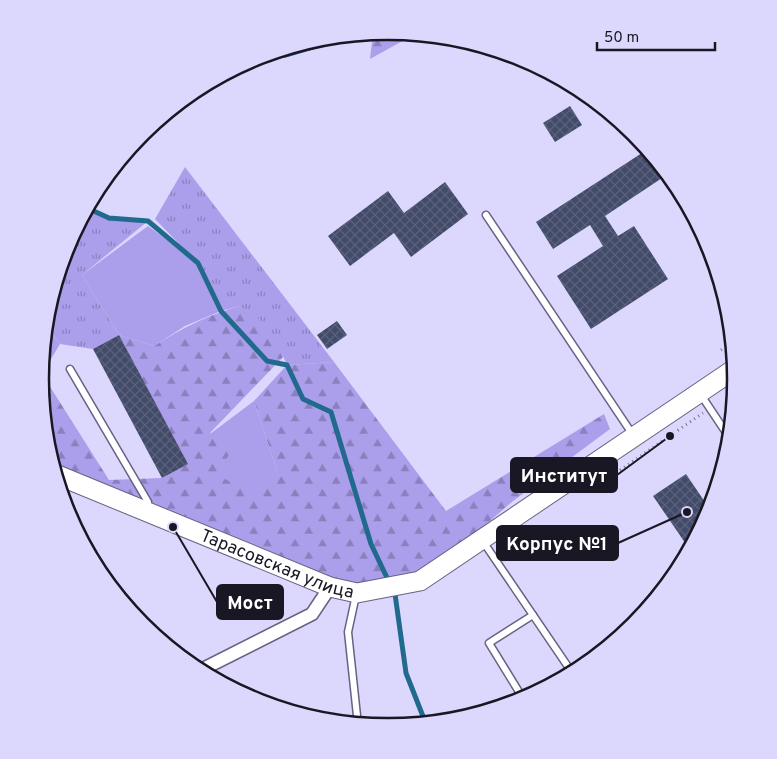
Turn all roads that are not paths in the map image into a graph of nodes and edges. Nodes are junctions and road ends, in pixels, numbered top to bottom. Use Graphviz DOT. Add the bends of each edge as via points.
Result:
graph roads {
  1 [pos="486,215"];
  2 [pos="70,369"];
  3 [pos="728,373"];
  4 [pos="699,392"];
  5 [pos="724,429"];
  6 [pos="634,436"];
  7 [pos="64,478"];
  8 [pos="145,511"];
  9 [pos="482,539"];
  10 [pos="330,587"];
  11 [pos="357,593"];
  12 [pos="533,615"];
  13 [pos="207,667"];
  14 [pos="569,667"];
  15 [pos="519,692"];
  16 [pos="357,717"];
  1 -- 6 [label="lane"];
  2 -- 8 [label="lane" via="148,502"];
  3 -- 4 [label="main road"];
  4 -- 5 [label="lane"];
  4 -- 6 [label="main road"];
  6 -- 9 [label="main road"];
  7 -- 8 [label="main road, Тарасовская улица"];
  8 -- 10 [label="main road, Тарасовская улица"];
  9 -- 11 [label="main road, Тарасовская улица" via="420,581"];
  9 -- 12 [label="lane"];
  10 -- 11 [label="main road, Тарасовская улица"];
  10 -- 13 [label="street" via="312,614"];
  11 -- 16 [label="lane" via="348,632"];
  12 -- 14 [label="lane"];
  12 -- 15 [label="lane" via="488,643"];
}
